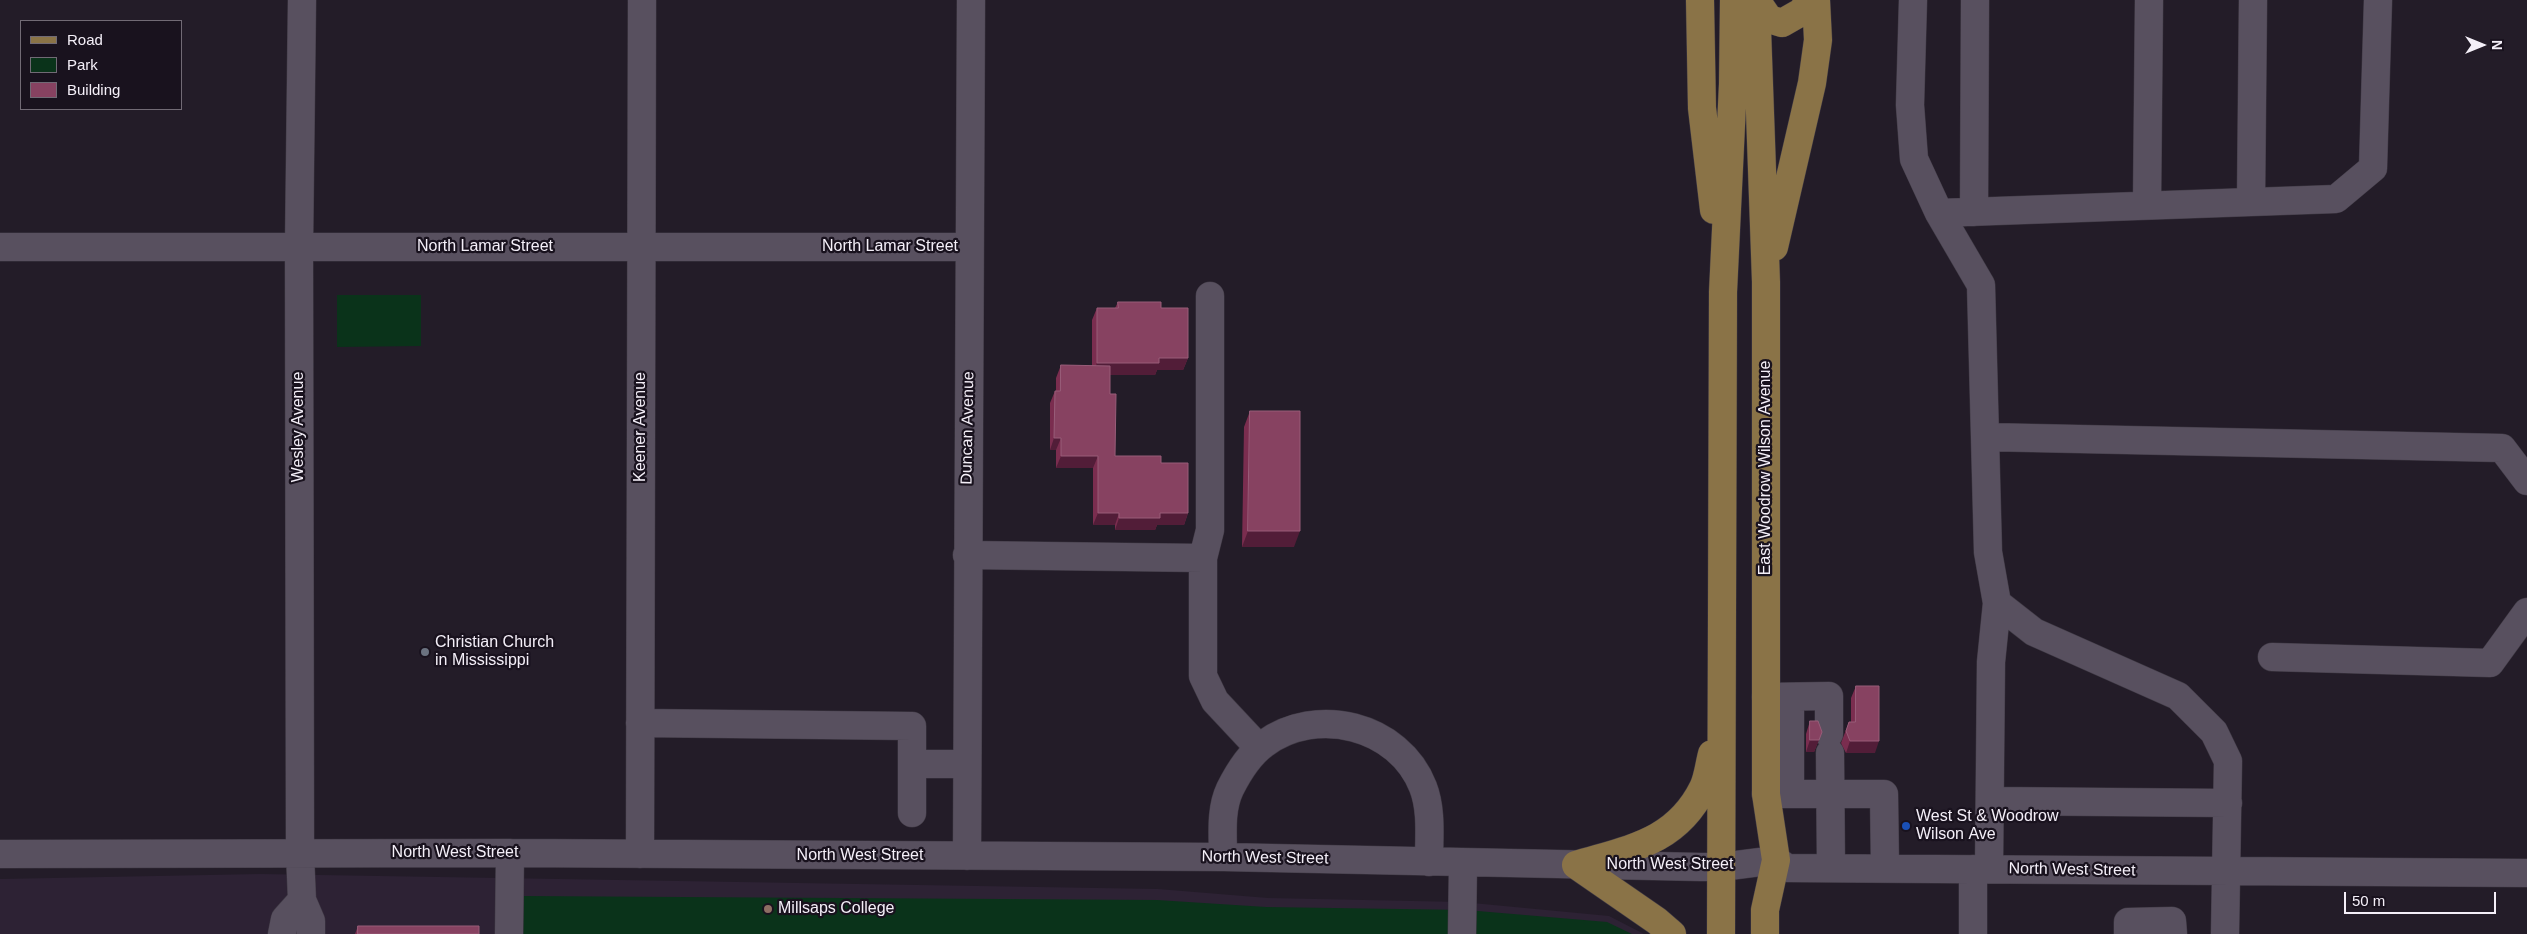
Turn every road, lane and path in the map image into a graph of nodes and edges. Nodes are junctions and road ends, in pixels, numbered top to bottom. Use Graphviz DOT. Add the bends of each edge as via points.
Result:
graph roads {
  1 [pos="302,0"];
  2 [pos="642,0"];
  3 [pos="972,0"];
  4 [pos="1700,0"];
  5 [pos="1734,0"];
  6 [pos="1756,0"];
  7 [pos="1808,0"];
  8 [pos="1816,0"];
  9 [pos="1913,0"];
  10 [pos="1975,0"];
  11 [pos="2149,0"];
  12 [pos="2253,0"];
  13 [pos="2378,0"];
  14 [pos="2251,202"];
  15 [pos="2147,205"];
  16 [pos="1974,212"];
  17 [pos="1938,213"];
  18 [pos="0,247"];
  19 [pos="299,247"];
  20 [pos="642,247"];
  21 [pos="970,247"];
  22 [pos="1766,282"];
  23 [pos="1723,292"];
  24 [pos="1210,296"];
  25 [pos="1985,437"];
  26 [pos="2527,481"];
  27 [pos="967,555"];
  28 [pos="1203,558"];
  29 [pos="1997,603"];
  30 [pos="2527,612"];
  31 [pos="2272,658"];
  32 [pos="1778,697"];
  33 [pos="1722,714"];
  34 [pos="640,724"];
  35 [pos="1260,748"];
  36 [pos="912,764"];
  37 [pos="967,764"];
  38 [pos="1778,794"];
  39 [pos="1830,794"];
  40 [pos="1991,801"];
  41 [pos="2228,803"];
  42 [pos="912,813"];
  43 [pos="510,853"];
  44 [pos="0,854"];
  45 [pos="300,854"];
  46 [pos="640,854"];
  47 [pos="967,856"];
  48 [pos="1224,857"];
  49 [pos="1776,860"];
  50 [pos="1429,862"];
  51 [pos="1463,863"];
  52 [pos="1576,865"];
  53 [pos="1721,867"];
  54 [pos="1831,868"];
  55 [pos="1885,868"];
  56 [pos="1981,869"];
  57 [pos="2228,872"];
  58 [pos="2527,873"];
  59 [pos="302,900"];
  60 [pos="282,934"];
  61 [pos="312,934"];
  62 [pos="509,934"];
  63 [pos="1462,934"];
  64 [pos="1672,934"];
  65 [pos="1721,934"];
  66 [pos="1765,934"];
  67 [pos="1973,934"];
  68 [pos="2128,934"];
  69 [pos="2173,934"];
  70 [pos="2225,934"];
  1 -- 19 [label="street, Wesley Avenue"];
  2 -- 20 [label="street, Keener Avenue"];
  3 -- 21 [label="street, Duncan Avenue"];
  4 -- 23 [label="main road" via="1702,108"];
  5 -- 23 [label="main road"];
  6 -- 7 [label="main road" via="1769,19 1782,23 1803,11"];
  6 -- 22 [label="main road, East Woodrow Wilson Avenue"];
  8 -- 22 [label="main road" via="1818,40 1812,84"];
  9 -- 17 [label="street" via="1910,104 1914,159"];
  10 -- 16 [label="street"];
  11 -- 15 [label="street"];
  12 -- 14 [label="street"];
  13 -- 14 [label="street" via="2373,168 2336,199"];
  14 -- 15 [label="street"];
  15 -- 16 [label="street"];
  16 -- 17 [label="street"];
  17 -- 25 [label="street" via="1981,285"];
  18 -- 19 [label="street, North Lamar Street"];
  19 -- 20 [label="street, North Lamar Street"];
  19 -- 45 [label="street, Wesley Avenue"];
  20 -- 21 [label="street, North Lamar Street"];
  20 -- 34 [label="street, Keener Avenue"];
  21 -- 27 [label="street, Duncan Avenue"];
  22 -- 32 [label="main road, East Woodrow Wilson Avenue"];
  23 -- 33 [label="main road"];
  24 -- 28 [label="street" via="1210,530"];
  25 -- 26 [label="street" via="2502,448"];
  25 -- 29 [label="street" via="1988,552"];
  27 -- 28 [label="street"];
  27 -- 37 [label="street, Duncan Avenue"];
  28 -- 35 [label="street" via="1205,683 1218,705"];
  29 -- 40 [label="street" via="1992,662"];
  29 -- 41 [label="street" via="2034,632 2178,696 2214,732 2228,761"];
  30 -- 31 [label="street" via="2490,663"];
  32 -- 38 [label="main road, East Woodrow Wilson Avenue"];
  32 -- 39 [label="street" via="1829,696"];
  33 -- 52 [label="main road" via="1704,787 1691,808 1673,827 1652,841"];
  33 -- 53 [label="main road"];
  34 -- 36 [label="street" via="912,726"];
  34 -- 46 [label="street, Keener Avenue"];
  35 -- 48 [label="street" via="1242,768 1230,790 1224,814"];
  35 -- 50 [label="street" via="1297,729 1326,724 1360,729 1386,740 1408,761 1423,786 1428,804"];
  36 -- 37 [label="street"];
  36 -- 42 [label="street"];
  37 -- 47 [label="street, Duncan Avenue"];
  38 -- 39 [label="street"];
  38 -- 49 [label="main road, East Woodrow Wilson Avenue"];
  39 -- 54 [label="street"];
  39 -- 55 [label="street" via="1884,794"];
  40 -- 41 [label="street"];
  40 -- 56 [label="street"];
  41 -- 57 [label="street"];
  43 -- 45 [label="street, North West Street"];
  43 -- 46 [label="street, North West Street"];
  43 -- 62 [label="street"];
  44 -- 45 [label="street, North West Street"];
  45 -- 59 [label="street, Wesley Avenue"];
  46 -- 47 [label="street, North West Street"];
  47 -- 48 [label="street, North West Street"];
  48 -- 50 [label="street, North West Street"];
  49 -- 53 [label="street, North West Street"];
  49 -- 54 [label="street, North West Street" via="1787,868"];
  49 -- 66 [label="main road, East Woodrow Wilson Avenue" via="1765,910"];
  50 -- 51 [label="street, North West Street"];
  51 -- 52 [label="street, North West Street"];
  51 -- 63 [label="street"];
  52 -- 53 [label="street, North West Street"];
  52 -- 64 [label="main road"];
  53 -- 65 [label="main road"];
  54 -- 55 [label="street, North West Street"];
  55 -- 56 [label="street, North West Street"];
  56 -- 57 [label="street, North West Street"];
  56 -- 67 [label="street"];
  57 -- 58 [label="street, North West Street"];
  57 -- 70 [label="street"];
  59 -- 60 [label="street" via="285,919"];
  59 -- 61 [label="street" via="312,921"];
  68 -- 69 [label="street" via="2128,922 2172,921"];
}
